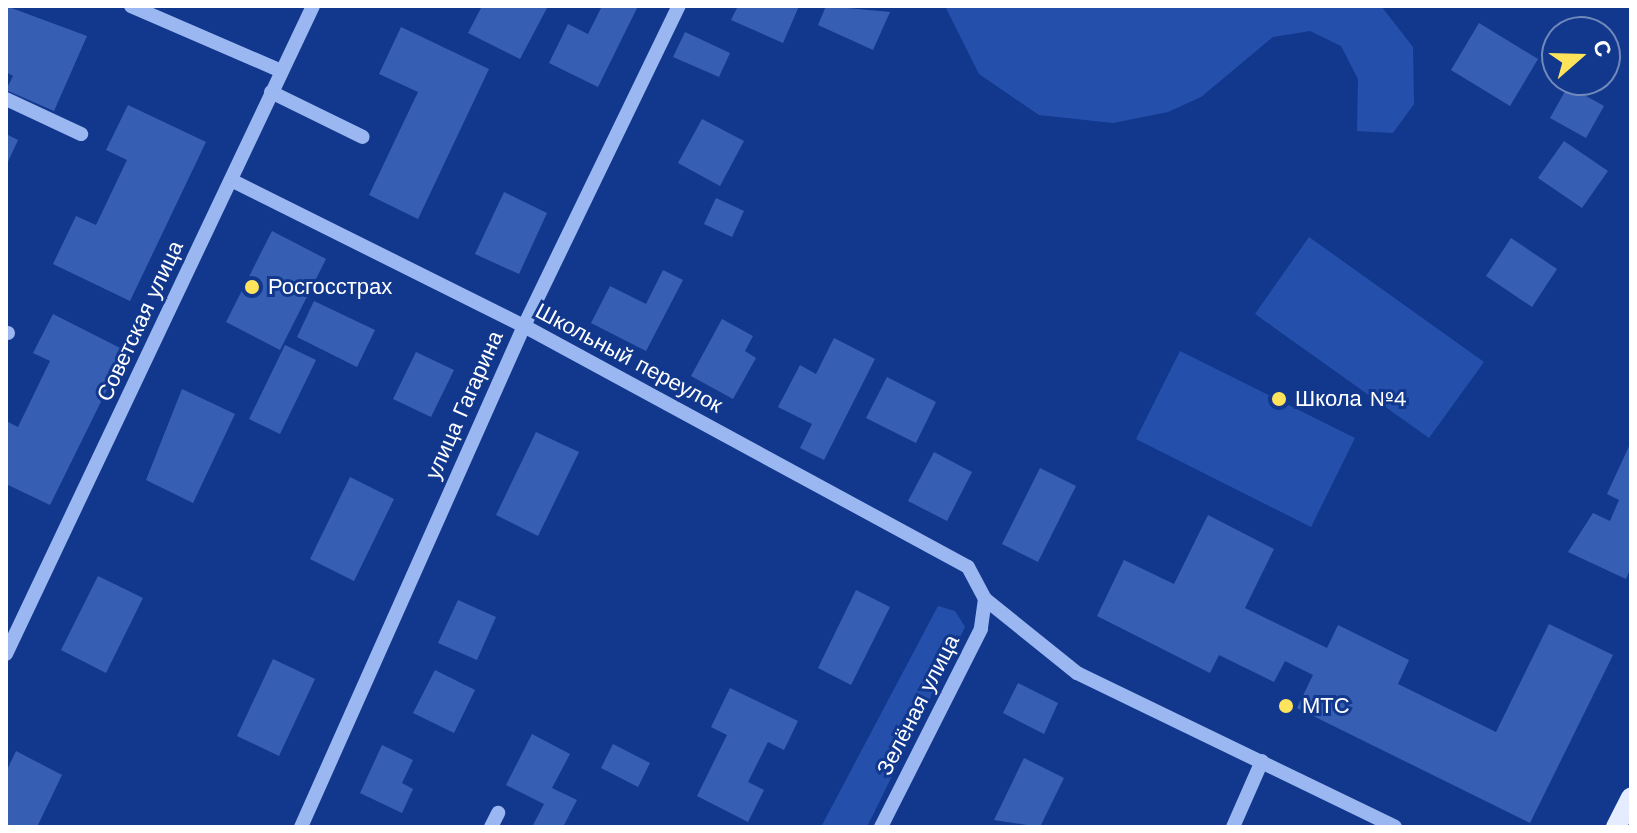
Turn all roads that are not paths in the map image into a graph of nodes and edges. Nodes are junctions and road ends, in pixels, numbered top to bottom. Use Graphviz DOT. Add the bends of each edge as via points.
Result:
graph roads {
  1 [pos="131,6"];
  2 [pos="313,6"];
  3 [pos="679,6"];
  4 [pos="281,71"];
  5 [pos="271,92"];
  6 [pos="6,99"];
  7 [pos="81,134"];
  8 [pos="363,137"];
  9 [pos="231,180"];
  10 [pos="524,326"];
  11 [pos="985,599"];
  12 [pos="6,654"];
  13 [pos="1262,761"];
  14 [pos="1631,798"];
  15 [pos="498,813"];
  16 [pos="301,827"];
  17 [pos="491,827"];
  18 [pos="881,827"];
  19 [pos="1233,827"];
  20 [pos="1395,827"];
  21 [pos="1616,827"];
  1 -- 4 [label="street"];
  2 -- 4 [label="street, Советская улица"];
  3 -- 10 [label="street, улица Гагарина"];
  4 -- 5 [label="street, Советская улица"];
  5 -- 8 [label="street"];
  5 -- 9 [label="street, Советская улица"];
  6 -- 7 [label="street"];
  9 -- 10 [label="street, Школьный переулок"];
  9 -- 12 [label="street, Советская улица"];
  10 -- 11 [label="street, Школьный переулок" via="958,561 977,578"];
  10 -- 16 [label="street, улица Гагарина"];
  11 -- 13 [label="street, Школьный переулок" via="1077,673"];
  11 -- 18 [label="street, Зелёная улица" via="981,629"];
  13 -- 19 [label="street"];
  13 -- 20 [label="street, Школьный переулок"];
  14 -- 21 [label="main road"];
  15 -- 17 [label="street"];
}
